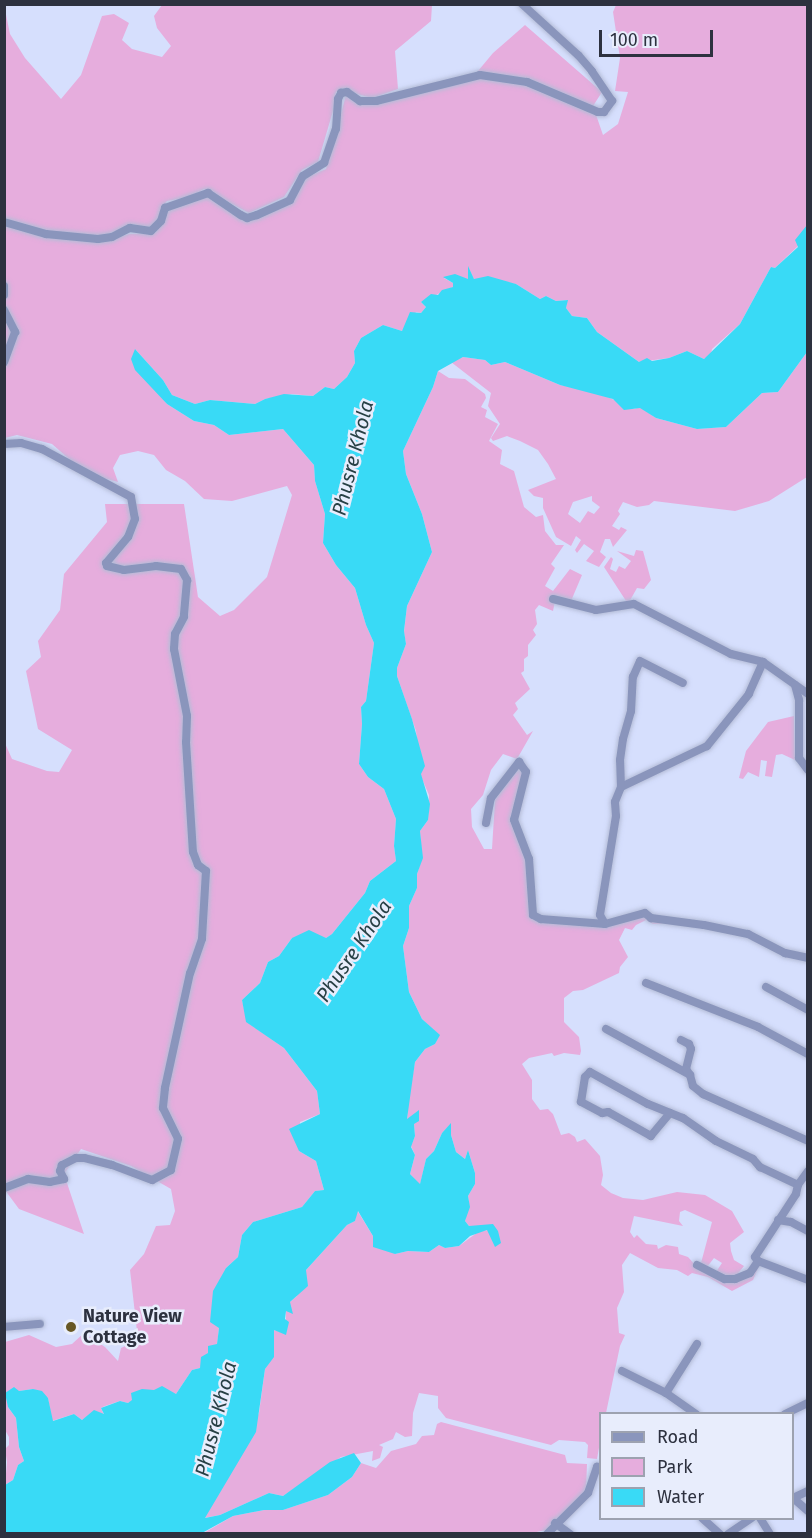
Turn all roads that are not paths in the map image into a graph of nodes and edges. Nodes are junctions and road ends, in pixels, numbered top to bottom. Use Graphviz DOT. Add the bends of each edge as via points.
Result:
graph roads {
  1 [pos="522,4"];
  2 [pos="4,222"];
  3 [pos="4,286"];
  4 [pos="4,295"];
  5 [pos="4,310"];
  6 [pos="4,362"];
  7 [pos="4,444"];
  8 [pos="553,598"];
  9 [pos="763,662"];
  10 [pos="683,683"];
  11 [pos="795,685"];
  12 [pos="807,694"];
  13 [pos="807,770"];
  14 [pos="621,787"];
  15 [pos="486,824"];
  16 [pos="604,924"];
  17 [pos="807,958"];
  18 [pos="646,983"];
  19 [pos="766,987"];
  20 [pos="807,1010"];
  21 [pos="606,1029"];
  22 [pos="681,1040"];
  23 [pos="807,1054"];
  24 [pos="690,1075"];
  25 [pos="670,1113"];
  26 [pos="807,1141"];
  27 [pos="807,1171"];
  28 [pos="798,1185"];
  29 [pos="4,1188"];
  30 [pos="778,1220"];
  31 [pos="807,1231"];
  32 [pos="758,1261"];
  33 [pos="697,1264"];
  34 [pos="807,1280"];
  35 [pos="40,1324"];
  36 [pos="4,1327"];
  37 [pos="697,1344"];
  38 [pos="622,1371"];
  39 [pos="666,1394"];
  40 [pos="807,1403"];
  41 [pos="694,1412"];
  42 [pos="787,1412"];
  43 [pos="599,1467"];
  44 [pos="794,1499"];
  45 [pos="807,1511"];
  46 [pos="704,1520"];
  47 [pos="749,1520"];
  48 [pos="761,1520"];
  49 [pos="555,1523"];
  50 [pos="547,1533"];
  51 [pos="570,1533"];
  52 [pos="720,1533"];
  53 [pos="728,1533"];
  54 [pos="770,1533"];
  1 -- 2 [label="street" via="592,71 612,101 604,112 528,82 480,75 376,100 360,101 346,92 338,99 336,129 324,163 303,176 290,200 257,215 247,218 208,193 165,208 161,221 151,231 130,228 98,239 46,234"];
  3 -- 4 [label="street"];
  5 -- 6 [label="street" via="15,332"];
  7 -- 29 [label="street" via="21,443 42,449 131,497 135,519 128,537 107,566 124,570 181,568 187,580 184,617 175,634 174,650 187,716 193,852 198,866 206,871 202,939 190,973 165,1088 163,1108 178,1139 171,1170 152,1180 112,1165 76,1158 62,1165 64,1179 28,1179"];
  8 -- 9 [label="street" via="596,610 634,604 731,654"];
  9 -- 11 [label="street"];
  9 -- 14 [label="street" via="748,694 707,746"];
  10 -- 14 [label="street" via="640,661 633,677 631,711 623,739"];
  11 -- 12 [label="street"];
  11 -- 13 [label="street" via="799,700 799,758"];
  14 -- 16 [label="street" via="615,801 600,915"];
  15 -- 16 [label="street" via="491,798 519,762 526,772 514,820 528,859 533,915"];
  16 -- 17 [label="street" via="645,913 651,918 748,934 785,953"];
  18 -- 23 [label="street" via="758,1027"];
  19 -- 20 [label="street"];
  21 -- 24 [label="street"];
  22 -- 24 [label="street" via="692,1049 686,1069"];
  24 -- 26 [label="street" via="693,1086 703,1094"];
  25 -- 25 [label="street" via="590,1072 585,1077 581,1102 651,1136"];
  25 -- 28 [label="street" via="774,1175"];
  27 -- 28 [label="street"];
  28 -- 30 [label="street"];
  30 -- 31 [label="street"];
  30 -- 32 [label="street" via="756,1251"];
  32 -- 33 [label="street" via="750,1273 735,1279 725,1279"];
  32 -- 34 [label="street"];
  35 -- 36 [label="street"];
  37 -- 39 [label="street"];
  38 -- 39 [label="street"];
  39 -- 41 [label="street"];
  40 -- 42 [label="street"];
  43 -- 49 [label="street" via="588,1493"];
  44 -- 45 [label="street"];
  46 -- 52 [label="street"];
  47 -- 53 [label="street"];
  48 -- 54 [label="street"];
  49 -- 50 [label="street"];
  49 -- 51 [label="street"];
}
